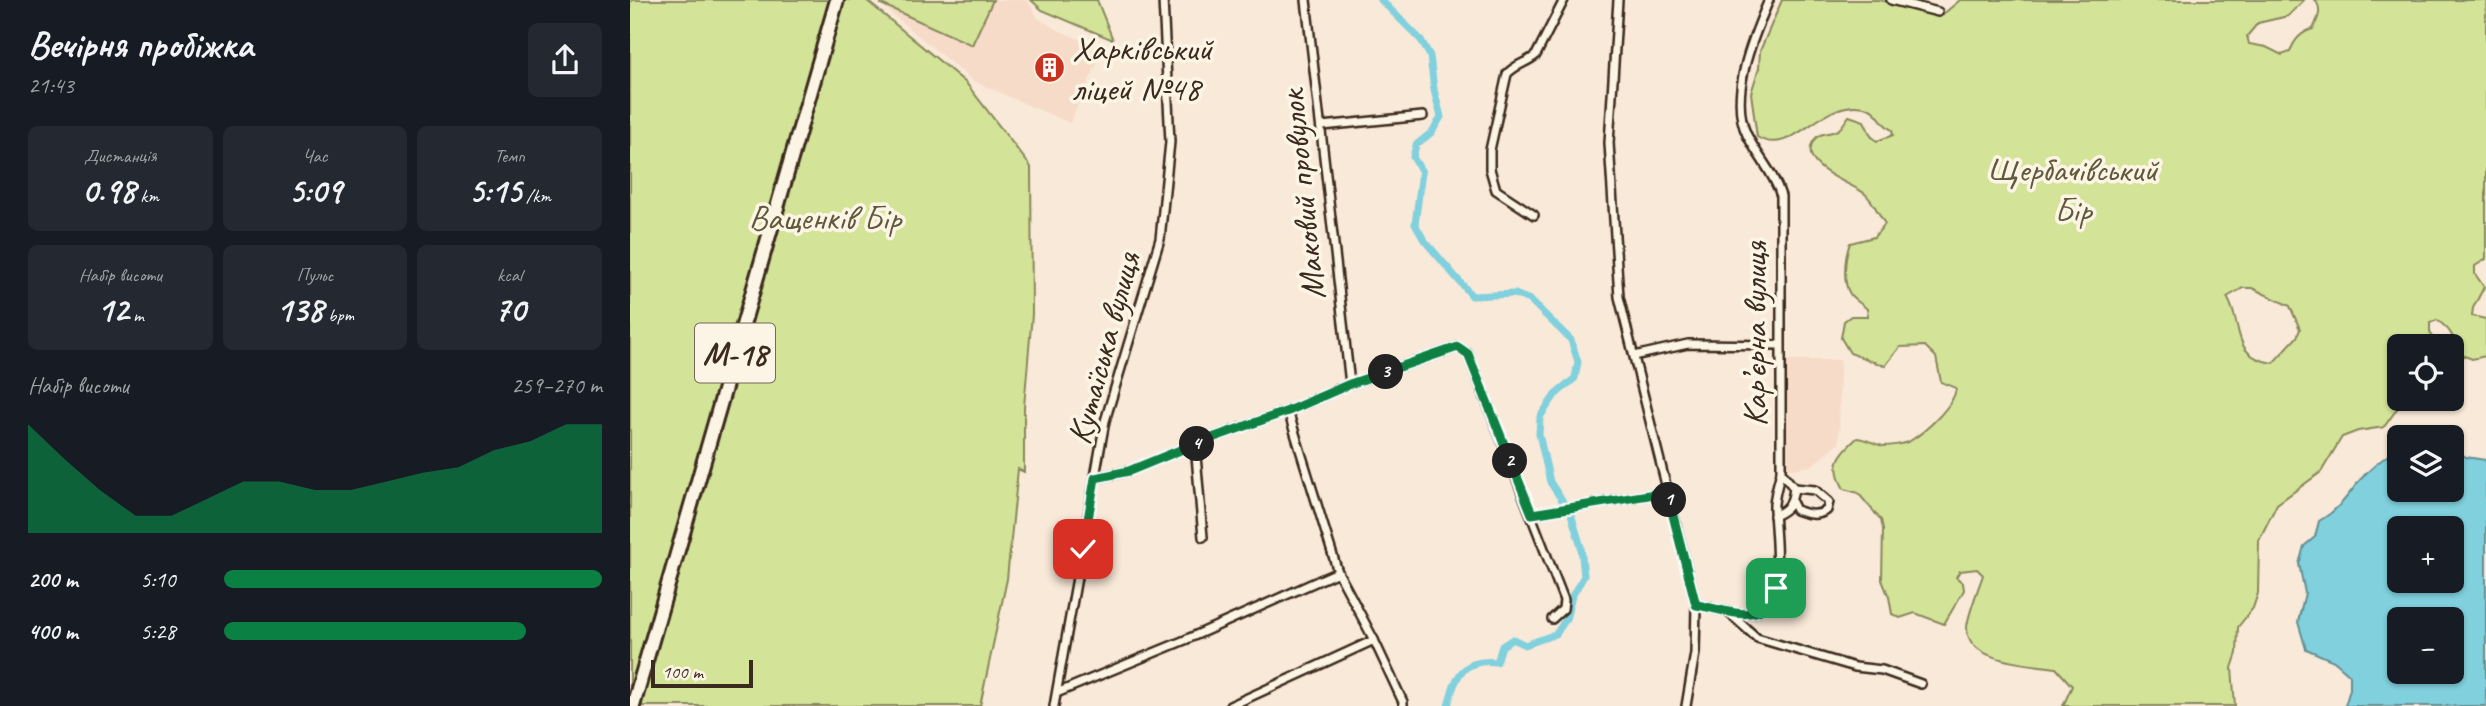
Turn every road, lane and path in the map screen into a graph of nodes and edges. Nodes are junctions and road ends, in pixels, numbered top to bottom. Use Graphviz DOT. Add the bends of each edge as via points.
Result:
graph roads {
  1 [pos="837,0"];
  2 [pos="1163,0"];
  3 [pos="1306,0"];
  4 [pos="1564,0"];
  5 [pos="1618,0"];
  6 [pos="1769,0"];
  7 [pos="1891,0"];
  8 [pos="1938,12"];
  9 [pos="1423,116"];
  10 [pos="1322,126"];
  11 [pos="1534,215"];
  12 [pos="1780,345"];
  13 [pos="1634,356"];
  14 [pos="1350,384"];
  15 [pos="1288,411"];
  16 [pos="1195,444"];
  17 [pos="1781,472"];
  18 [pos="1095,478"];
  19 [pos="1794,488"];
  20 [pos="1667,492"];
  21 [pos="1792,502"];
  22 [pos="1532,514"];
  23 [pos="1774,516"];
  24 [pos="1203,537"];
  25 [pos="1338,572"];
  26 [pos="1696,605"];
  27 [pos="1728,612"];
  28 [pos="1552,619"];
  29 [pos="1374,640"];
  30 [pos="1922,684"];
  31 [pos="1059,692"];
  32 [pos="1403,704"];
  33 [pos="633,706"];
  34 [pos="1054,706"];
  35 [pos="1230,706"];
  36 [pos="1686,706"];
  1 -- 33 [label="highway, М-18"];
  2 -- 18 [label="street, Кутаїська вулиця" via="1170,142 1165,205 1160,239 1105,421"];
  3 -- 10 [label="street, Маковий провулок"];
  4 -- 11 [label="street" via="1536,55 1507,74 1490,150 1496,190"];
  5 -- 13 [label="street" via="1609,143 1619,297"];
  6 -- 12 [label="street, Кар’єрна вулиця" via="1743,76 1741,119 1781,196"];
  7 -- 8 [label="street"];
  9 -- 10 [label="street"];
  10 -- 14 [label="street, Маковий провулок"];
  12 -- 13 [label="street" via="1688,344"];
  12 -- 17 [label="street, Кар’єрна вулиця"];
  13 -- 20 [label="street"];
  14 -- 15 [label="street"];
  14 -- 22 [label="street" via="1458,347 1468,354"];
  15 -- 16 [label="street"];
  15 -- 25 [label="street"];
  16 -- 18 [label="street" via="1129,471"];
  16 -- 24 [label="street"];
  17 -- 19 [label="street"];
  17 -- 23 [label="street, Кар’єрна вулиця"];
  18 -- 31 [label="street, Кутаїська вулиця"];
  19 -- 21 [label="street"];
  19 -- 21 [label="street" via="1815,490 1829,502 1820,514 1796,510"];
  20 -- 22 [label="street"];
  20 -- 26 [label="street"];
  21 -- 23 [label="street"];
  22 -- 28 [label="street" via="1564,600 1563,609"];
  23 -- 27 [label="street, Кар’єрна вулиця" via="1776,588 1768,605 1751,614"];
  25 -- 29 [label="street"];
  25 -- 31 [label="street"];
  26 -- 27 [label="street, Кар’єрна вулиця"];
  26 -- 36 [label="street" via="1695,653"];
  27 -- 30 [label="street" via="1757,638"];
  29 -- 32 [label="street"];
  29 -- 35 [label="street"];
  31 -- 34 [label="street, Кутаїська вулиця"];
}
